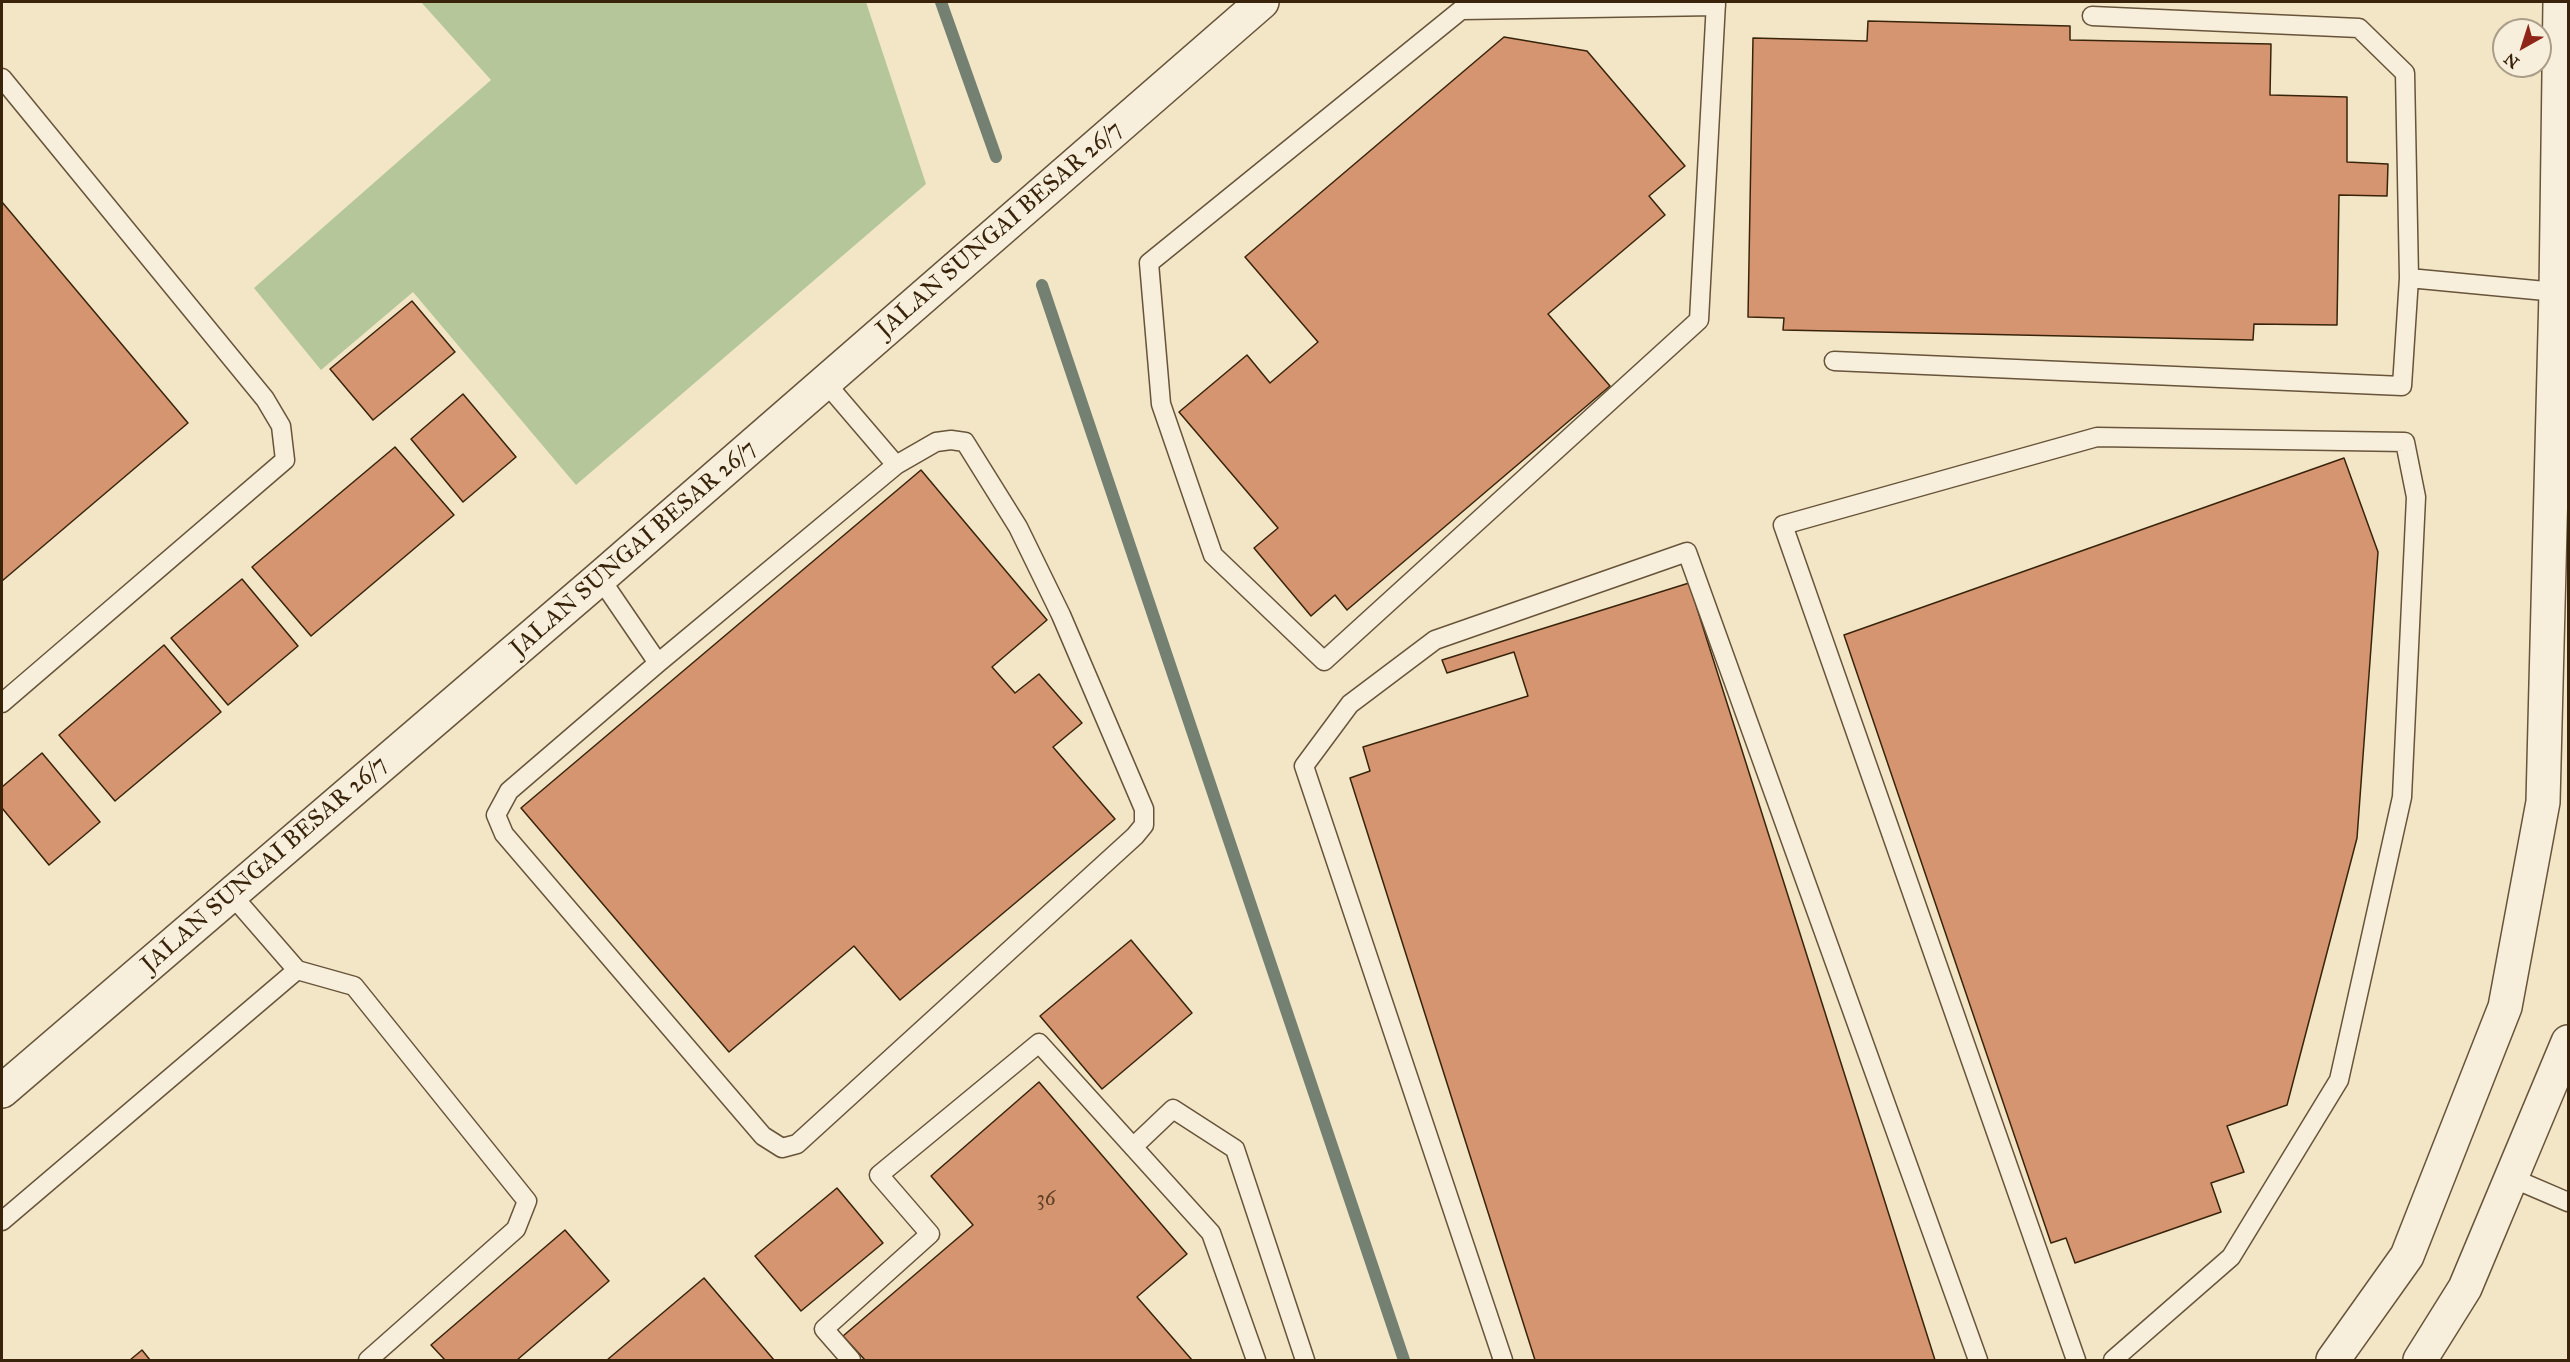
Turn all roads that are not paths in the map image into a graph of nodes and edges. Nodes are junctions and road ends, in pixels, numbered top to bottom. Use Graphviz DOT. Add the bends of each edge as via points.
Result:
graph roads {
  1 [pos="1262,2"];
  2 [pos="2560,2"];
  3 [pos="1716,4"];
  4 [pos="2092,16"];
  5 [pos="2,78"];
  6 [pos="2409,278"];
  7 [pos="2556,292"];
  8 [pos="1834,361"];
  9 [pos="825,382"];
  10 [pos="896,465"];
  11 [pos="600,578"];
  12 [pos="658,663"];
  13 [pos="2,703"];
  14 [pos="231,894"];
  15 [pos="297,970"];
  16 [pos="2568,1042"];
  17 [pos="2,1091"];
  18 [pos="1133,1147"];
  19 [pos="2512,1178"];
  20 [pos="2568,1202"];
  21 [pos="2,1221"];
  22 [pos="368,1360"];
  23 [pos="851,1360"];
  24 [pos="1256,1360"];
  25 [pos="1305,1360"];
  26 [pos="1503,1360"];
  27 [pos="1978,1360"];
  28 [pos="2076,1360"];
  29 [pos="2113,1360"];
  30 [pos="2333,1360"];
  31 [pos="2420,1360"];
  1 -- 9 [label="street, JALAN SUNGAI BESAR 26/7"];
  2 -- 7 [label="street"];
  3 -- 3 [label="lane" via="1461,10 1149,263 1161,404 1213,555 1324,661 1699,320"];
  4 -- 6 [label="lane" via="2359,28 2405,73"];
  5 -- 13 [label="lane" via="265,399 280,426 285,460"];
  6 -- 7 [label="lane"];
  6 -- 8 [label="lane" via="2403,386"];
  7 -- 30 [label="street" via="2543,802 2505,1007 2407,1256"];
  9 -- 10 [label="lane"];
  9 -- 11 [label="street, JALAN SUNGAI BESAR 26/7"];
  10 -- 12 [label="lane"];
  10 -- 12 [label="lane" via="936,442 965,442 1018,527 1061,615 1144,809 1144,825 797,1144 782,1148 763,1136 504,834 496,815 509,791"];
  11 -- 12 [label="lane"];
  11 -- 14 [label="street, JALAN SUNGAI BESAR 26/7"];
  14 -- 15 [label="lane"];
  14 -- 17 [label="street, JALAN SUNGAI BESAR 26/7"];
  15 -- 21 [label="lane"];
  15 -- 22 [label="lane" via="354,986 527,1201 516,1229"];
  16 -- 19 [label="street"];
  18 -- 23 [label="lane" via="1039,1043 879,1175 930,1234 824,1329"];
  18 -- 24 [label="lane" via="1211,1233"];
  18 -- 25 [label="lane" via="1173,1109 1235,1149"];
  19 -- 20 [label="lane"];
  19 -- 31 [label="street" via="2465,1288"];
  26 -- 27 [label="lane" via="1304,766 1350,704 1435,640 1687,552"];
  28 -- 29 [label="lane" via="1782,525 2097,437 2405,442 2416,497 2402,797 2339,1080 2231,1257"];
}
